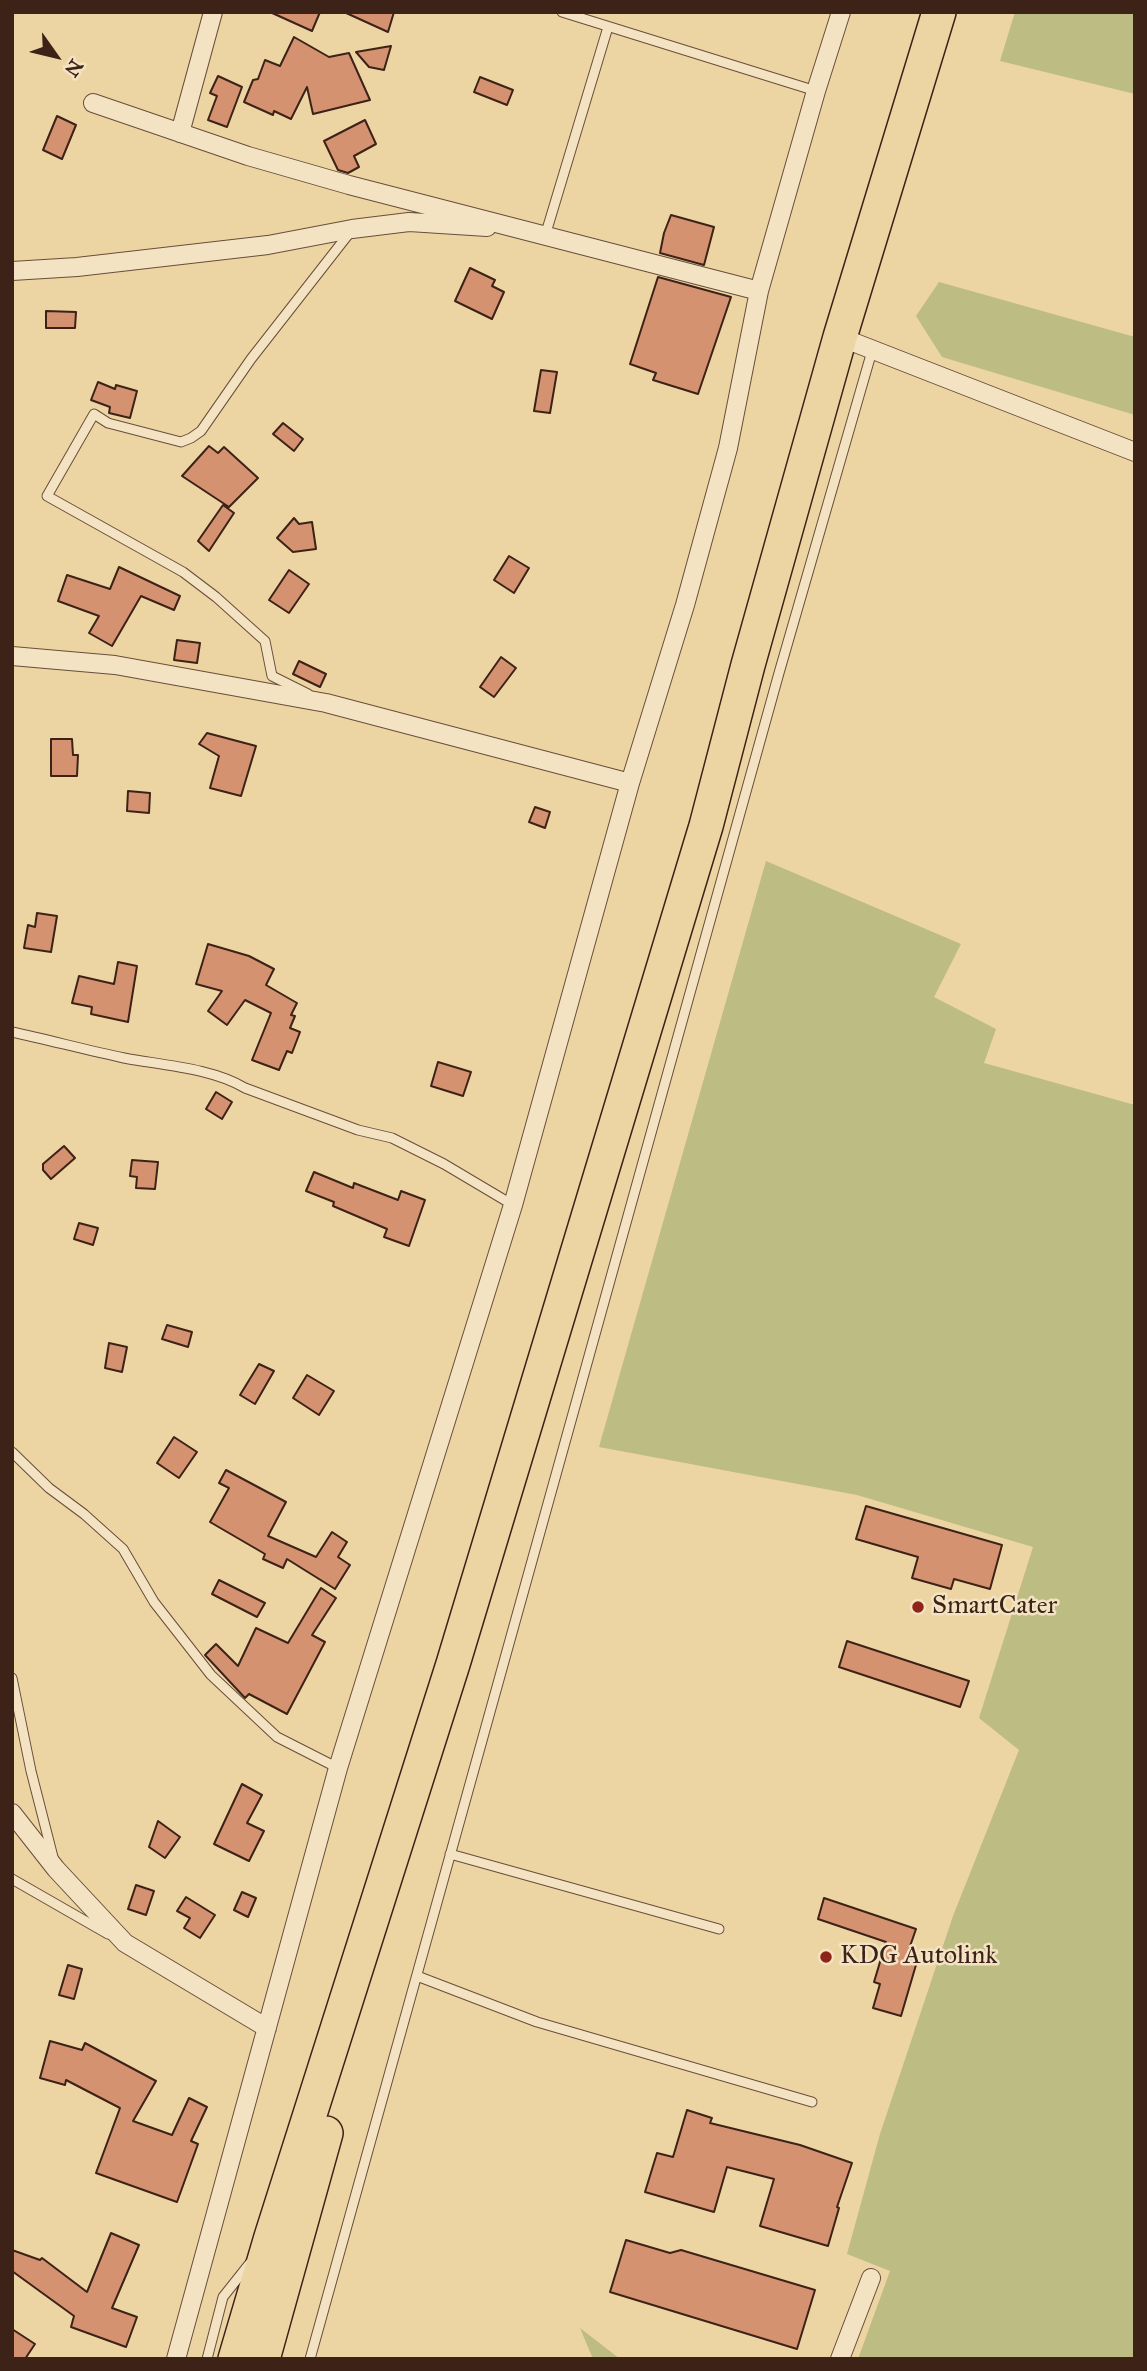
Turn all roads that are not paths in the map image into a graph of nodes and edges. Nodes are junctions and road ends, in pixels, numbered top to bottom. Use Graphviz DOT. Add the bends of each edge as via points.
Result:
graph roads {
  1 [pos="213,12"];
  2 [pos="562,12"];
  3 [pos="841,12"];
  4 [pos="939,12"];
  5 [pos="608,27"];
  6 [pos="816,91"];
  7 [pos="93,103"];
  8 [pos="180,133"];
  9 [pos="519,227"];
  10 [pos="352,229"];
  11 [pos="545,236"];
  12 [pos="12,271"];
  13 [pos="760,291"];
  14 [pos="840,337"];
  15 [pos="872,351"];
  16 [pos="1135,452"];
  17 [pos="12,656"];
  18 [pos="326,703"];
  19 [pos="630,783"];
  20 [pos="12,1032"];
  21 [pos="513,1205"];
  22 [pos="12,1452"];
  23 [pos="453,1664"];
  24 [pos="12,1678"];
  25 [pos="338,1768"];
  26 [pos="12,1813"];
  27 [pos="450,1854"];
  28 [pos="56,1869"];
  29 [pos="12,1879"];
  30 [pos="719,1929"];
  31 [pos="125,1943"];
  32 [pos="416,1976"];
  33 [pos="267,2028"];
  34 [pos="812,2102"];
  35 [pos="271,2237"];
  36 [pos="871,2278"];
  37 [pos="176,2359"];
  38 [pos="207,2359"];
  39 [pos="235,2359"];
  40 [pos="263,2359"];
  41 [pos="310,2359"];
  42 [pos="839,2359"];
  1 -- 8 [label="street"];
  2 -- 5 [label="lane"];
  3 -- 6 [label="street"];
  4 -- 14 [label="highway"];
  5 -- 6 [label="lane"];
  5 -- 11 [label="lane"];
  6 -- 13 [label="street"];
  7 -- 8 [label="street"];
  8 -- 9 [label="street" via="349,185"];
  9 -- 10 [label="street" via="421,221"];
  9 -- 11 [label="street"];
  10 -- 12 [label="street" via="268,245"];
  10 -- 18 [label="lane" via="201,430 181,442 108,423 94,414 47,496 183,572 265,641 272,676"];
  11 -- 13 [label="street"];
  13 -- 19 [label="street" via="728,448"];
  14 -- 15 [label="street"];
  14 -- 23 [label="highway" via="706,826"];
  15 -- 16 [label="street"];
  15 -- 27 [label="lane"];
  17 -- 18 [label="street" via="115,665"];
  18 -- 19 [label="street"];
  19 -- 21 [label="street"];
  20 -- 21 [label="lane" via="235,1082 358,1130 392,1138"];
  21 -- 25 [label="street"];
  22 -- 25 [label="lane" via="49,1489 123,1549 154,1602 211,1675 277,1737"];
  23 -- 35 [label="highway"];
  23 -- 40 [label="highway"];
  24 -- 28 [label="lane"];
  25 -- 33 [label="street"];
  26 -- 28 [label="street"];
  27 -- 30 [label="lane"];
  27 -- 32 [label="lane"];
  28 -- 31 [label="street"];
  29 -- 31 [label="lane"];
  31 -- 33 [label="street"];
  32 -- 34 [label="lane" via="537,2022"];
  32 -- 41 [label="lane"];
  33 -- 37 [label="street"];
  35 -- 38 [label="lane" via="223,2297"];
  35 -- 39 [label="highway"];
  36 -- 42 [label="street"];
}
